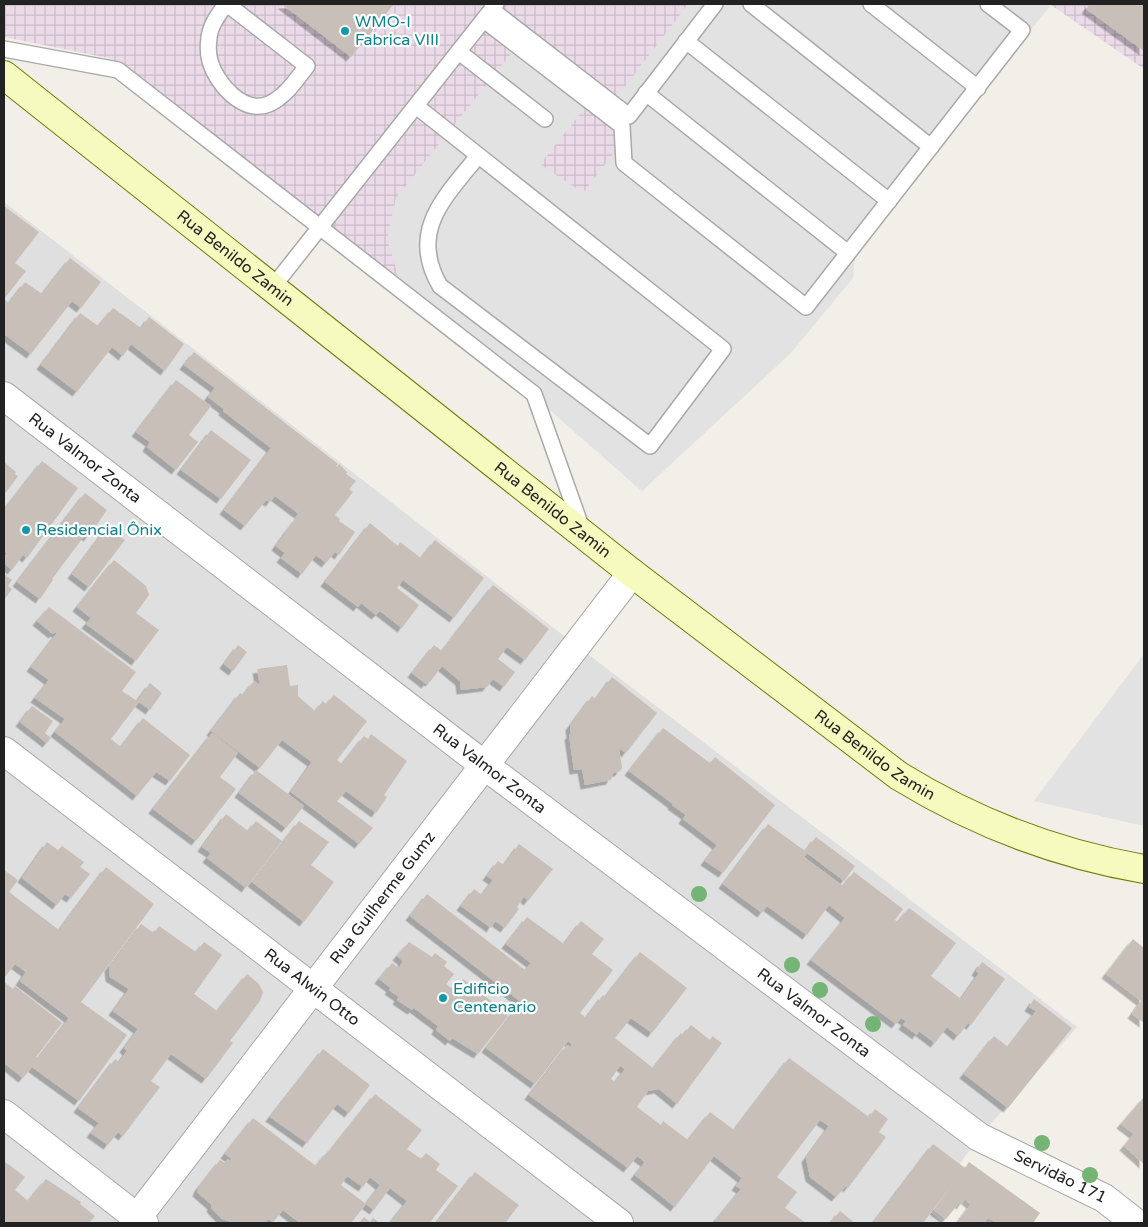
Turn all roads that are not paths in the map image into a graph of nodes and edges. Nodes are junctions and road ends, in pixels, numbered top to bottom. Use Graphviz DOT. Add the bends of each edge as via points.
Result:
graph roads {
  1 [pos="227,4"];
  2 [pos="716,4"];
  3 [pos="751,4"];
  4 [pos="872,4"];
  5 [pos="988,4"];
  6 [pos="491,11"];
  7 [pos="686,41"];
  8 [pos="4,49"];
  9 [pos="459,52"];
  10 [pos="4,76"];
  11 [pos="978,88"];
  12 [pos="646,93"];
  13 [pos="416,106"];
  14 [pos="545,119"];
  15 [pos="931,147"];
  16 [pos="478,156"];
  17 [pos="889,201"];
  18 [pos="321,227"];
  19 [pos="848,253"];
  20 [pos="272,288"];
  21 [pos="4,396"];
  22 [pos="585,535"];
  23 [pos="632,573"];
  24 [pos="4,751"];
  25 [pos="484,765"];
  26 [pos="1144,869"];
  27 [pos="313,989"];
  28 [pos="4,1114"];
  29 [pos="979,1136"];
  30 [pos="138,1222"];
  31 [pos="619,1223"];
  32 [pos="1136,1223"];
  1 -- 1 [label="lane" via="307,66 282,95 268,104 256,106 238,99 220,82 212,68 210,33"];
  2 -- 7 [label="lane"];
  3 -- 15 [label="lane"];
  4 -- 11 [label="lane"];
  5 -- 11 [label="lane" via="1022,30"];
  6 -- 9 [label="lane"];
  6 -- 12 [label="lane" via="629,116"];
  6 -- 19 [label="lane" via="622,126 624,163 806,307"];
  7 -- 12 [label="lane"];
  7 -- 17 [label="lane"];
  8 -- 18 [label="lane" via="118,70"];
  9 -- 13 [label="lane"];
  9 -- 14 [label="lane"];
  10 -- 20 [label="main road, Rua Benildo Zamin"];
  11 -- 15 [label="lane"];
  12 -- 19 [label="lane"];
  13 -- 16 [label="lane"];
  13 -- 18 [label="lane"];
  15 -- 17 [label="lane"];
  16 -- 16 [label="lane" via="723,349 650,446 440,286 429,260 430,225 443,200"];
  17 -- 19 [label="lane"];
  18 -- 20 [label="lane"];
  18 -- 22 [label="lane" via="534,394"];
  20 -- 22 [label="main road, Rua Benildo Zamin"];
  21 -- 25 [label="street, Rua Valmor Zonta"];
  22 -- 23 [label="main road, Rua Benildo Zamin"];
  23 -- 25 [label="street, Rua Guilherme Gumz"];
  23 -- 26 [label="main road, Rua Benildo Zamin" via="899,776 934,798 1025,838 1076,854"];
  24 -- 27 [label="street, Rua Alwin Otto"];
  25 -- 27 [label="street, Rua Guilherme Gumz"];
  25 -- 29 [label="street, Rua Valmor Zonta"];
  27 -- 30 [label="street, Rua Guilherme Gumz"];
  27 -- 31 [label="street, Rua Alwin Otto"];
  28 -- 30 [label="street"];
  29 -- 32 [label="street, Servidão 171" via="1104,1198"];
}
